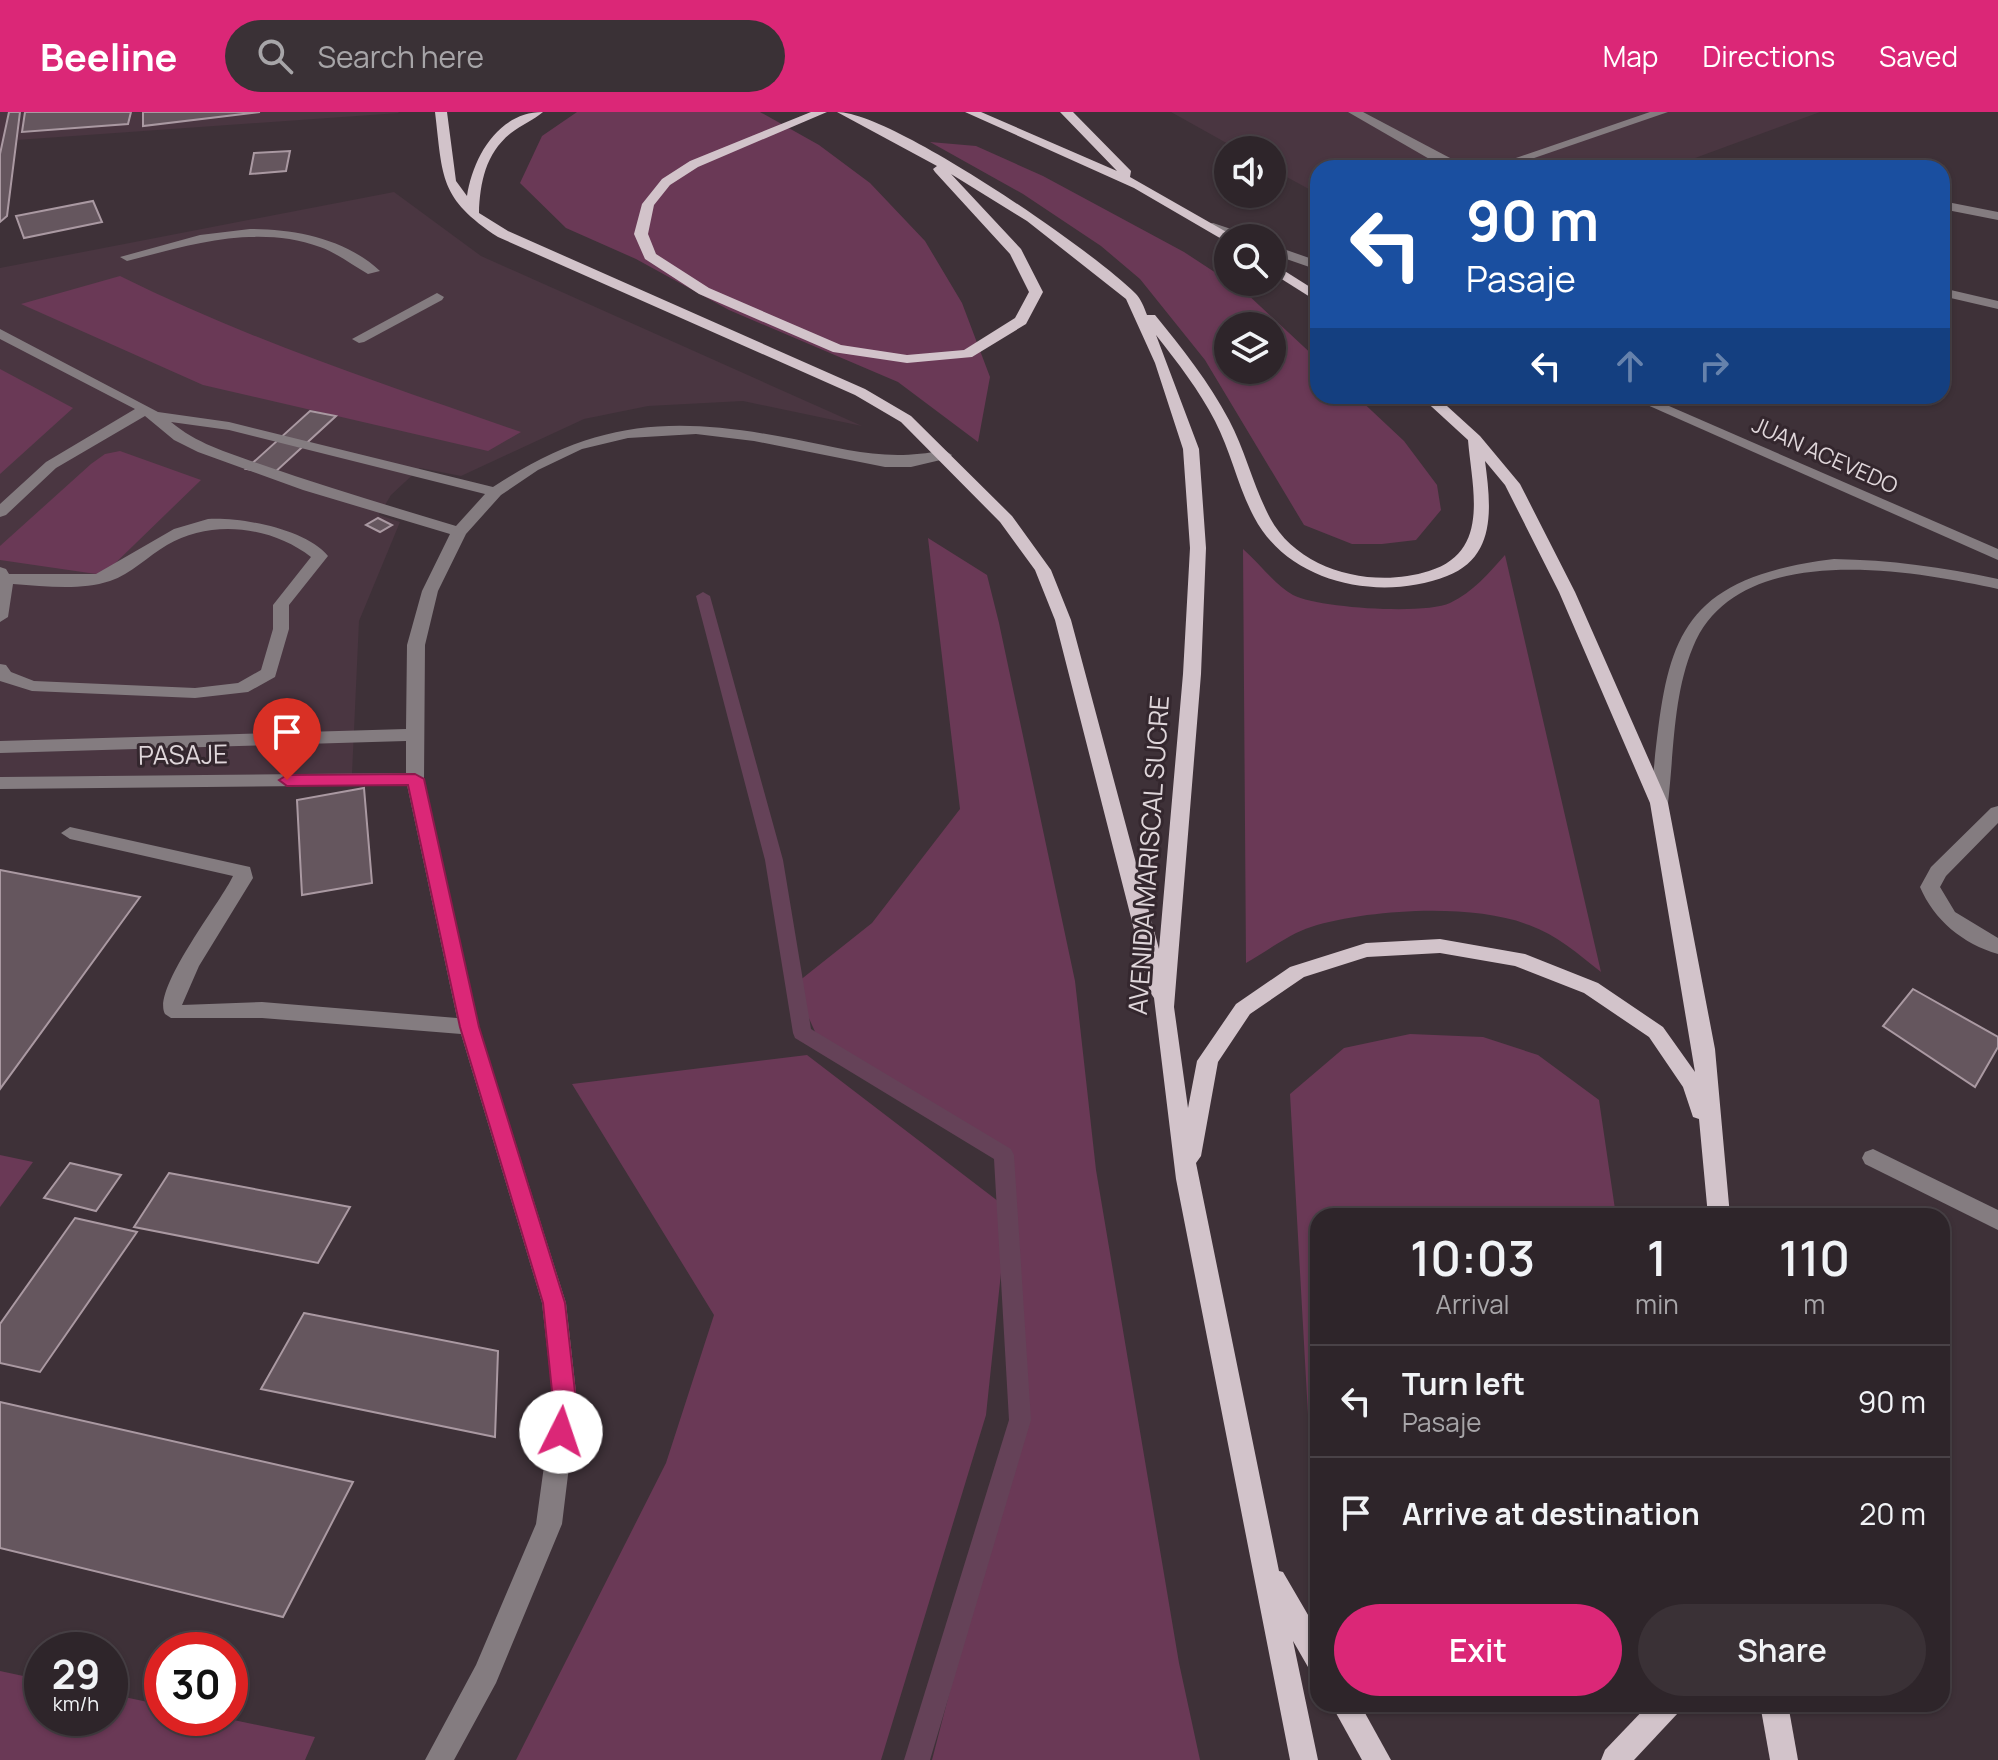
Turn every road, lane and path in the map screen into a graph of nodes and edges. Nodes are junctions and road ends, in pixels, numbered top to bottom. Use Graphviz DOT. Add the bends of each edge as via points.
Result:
graph roads {
  1 [pos="441,112"];
  2 [pos="537,112"];
  3 [pos="821,112"];
  4 [pos="843,112"];
  5 [pos="1066,112"];
  6 [pos="1354,112"];
  7 [pos="1662,112"];
  8 [pos="976,114"];
  9 [pos="923,152"];
  10 [pos="1440,160"];
  11 [pos="1517,160"];
  12 [pos="1138,185"];
  13 [pos="1950,207"];
  14 [pos="472,214"];
  15 [pos="1998,216"];
  16 [pos="1213,227"];
  17 [pos="1286,254"];
  18 [pos="127,257"];
  19 [pos="1310,263"];
  20 [pos="373,271"];
  21 [pos="1286,276"];
  22 [pos="1310,293"];
  23 [pos="1950,294"];
  24 [pos="437,297"];
  25 [pos="1132,297"];
  26 [pos="1998,305"];
  27 [pos="0,333"];
  28 [pos="359,339"];
  29 [pos="1436,404"];
  30 [pos="1652,404"];
  31 [pos="152,413"];
  32 [pos="1475,439"];
  33 [pos="944,455"];
  34 [pos="495,492"];
  35 [pos="0,512"];
  36 [pos="459,532"];
  37 [pos="1998,555"];
  38 [pos="2,576"];
  39 [pos="1998,584"];
  40 [pos="0,617"];
  41 [pos="0,669"];
  42 [pos="414,735"];
  43 [pos="0,747"];
  44 [pos="415,779"];
  45 [pos="0,783"];
  46 [pos="1659,803"];
  47 [pos="1998,812"];
  48 [pos="70,833"];
  49 [pos="1998,947"];
  50 [pos="1164,1007"];
  51 [pos="469,1027"];
  52 [pos="1873,1158"];
  53 [pos="1715,1161"];
  54 [pos="1187,1179"];
  55 [pos="1718,1208"];
  56 [pos="1998,1221"];
  57 [pos="1266,1567"];
  58 [pos="1310,1644"];
  59 [pos="1350,1712"];
  60 [pos="1660,1712"];
  61 [pos="1775,1712"];
  62 [pos="439,1760"];
  63 [pos="1304,1760"];
  64 [pos="1377,1760"];
  65 [pos="1615,1760"];
  66 [pos="1784,1760"];
  1 -- 14 [label="main road" via="450,181"];
  2 -- 14 [label="main road" via="500,136 483,156 474,179"];
  3 -- 9 [label="main road" via="694,164 666,182 648,204 641,234 650,256 704,291 838,349 907,359 967,354 1021,321 1036,292 1016,252"];
  4 -- 9 [label="main road, AVENIDA MARISCAL SUCRE"];
  5 -- 12 [label="main road"];
  6 -- 10 [label="street"];
  7 -- 11 [label="street"];
  8 -- 12 [label="main road"];
  9 -- 25 [label="main road, AVENIDA MARISCAL SUCRE" via="1032,218"];
  12 -- 16 [label="main road"];
  13 -- 15 [label="street"];
  14 -- 33 [label="main road" via="503,234 860,392 906,419"];
  17 -- 19 [label="street"];
  18 -- 20 [label="street" via="222,235 278,233 326,244"];
  21 -- 22 [label="main road"];
  23 -- 26 [label="street"];
  24 -- 28 [label="street"];
  25 -- 32 [label="main road" via="1203,384 1262,519 1282,548 1314,569 1347,579 1389,582 1445,573 1464,563 1482,534"];
  25 -- 50 [label="main road, AVENIDA MARISCAL SUCRE" via="1162,363 1191,449 1198,548"];
  27 -- 31 [label="street"];
  29 -- 32 [label="main road"];
  30 -- 37 [label="street, JUAN ACEVEDO"];
  31 -- 34 [label="street" via="229,426"];
  31 -- 35 [label="street" via="51,465"];
  31 -- 36 [label="street" via="179,437 203,449"];
  32 -- 46 [label="main road" via="1512,484 1543,543"];
  33 -- 34 [label="street" via="885,462 696,429 628,433 577,446"];
  33 -- 50 [label="main road" via="1006,519 1043,570 1063,620"];
  34 -- 36 [label="street"];
  36 -- 42 [label="street" via="430,591 416,645"];
  38 -- 40 [label="street" via="6,588"];
  38 -- 41 [label="street" via="102,577 178,533 215,522 244,523 320,556 281,605 281,629 269,673 242,688 195,693 32,686 4,676"];
  39 -- 46 [label="street" via="1891,565 1842,564 1797,568 1719,599 1691,632 1675,678"];
  42 -- 43 [label="street"];
  42 -- 44 [label="street"];
  44 -- 45 [label="street, PASAJE"];
  44 -- 51 [label="street"];
  46 -- 53 [label="main road" via="1704,1049"];
  47 -- 49 [label="street" via="1938,872 1930,887 1936,905 1952,923"];
  48 -- 51 [label="street" via="243,872 189,965 172,1003 178,1013 262,1010"];
  50 -- 54 [label="main road, AVENIDA MARISCAL SUCRE"];
  51 -- 62 [label="street" via="554,1303 565,1401 549,1524 486,1674"];
  52 -- 56 [label="street"];
  53 -- 54 [label="main road" via="1693,1085 1656,1032 1591,988 1562,976 1518,959 1440,946 1366,950 1325,963 1297,972 1243,1009 1208,1061"];
  53 -- 55 [label="main road"];
  54 -- 57 [label="main road, AVENIDA MARISCAL SUCRE"];
  57 -- 58 [label="main road"];
  57 -- 63 [label="main road, AVENIDA MARISCAL SUCRE"];
  59 -- 64 [label="main road"];
  60 -- 65 [label="main road"];
  61 -- 66 [label="main road"];
}
